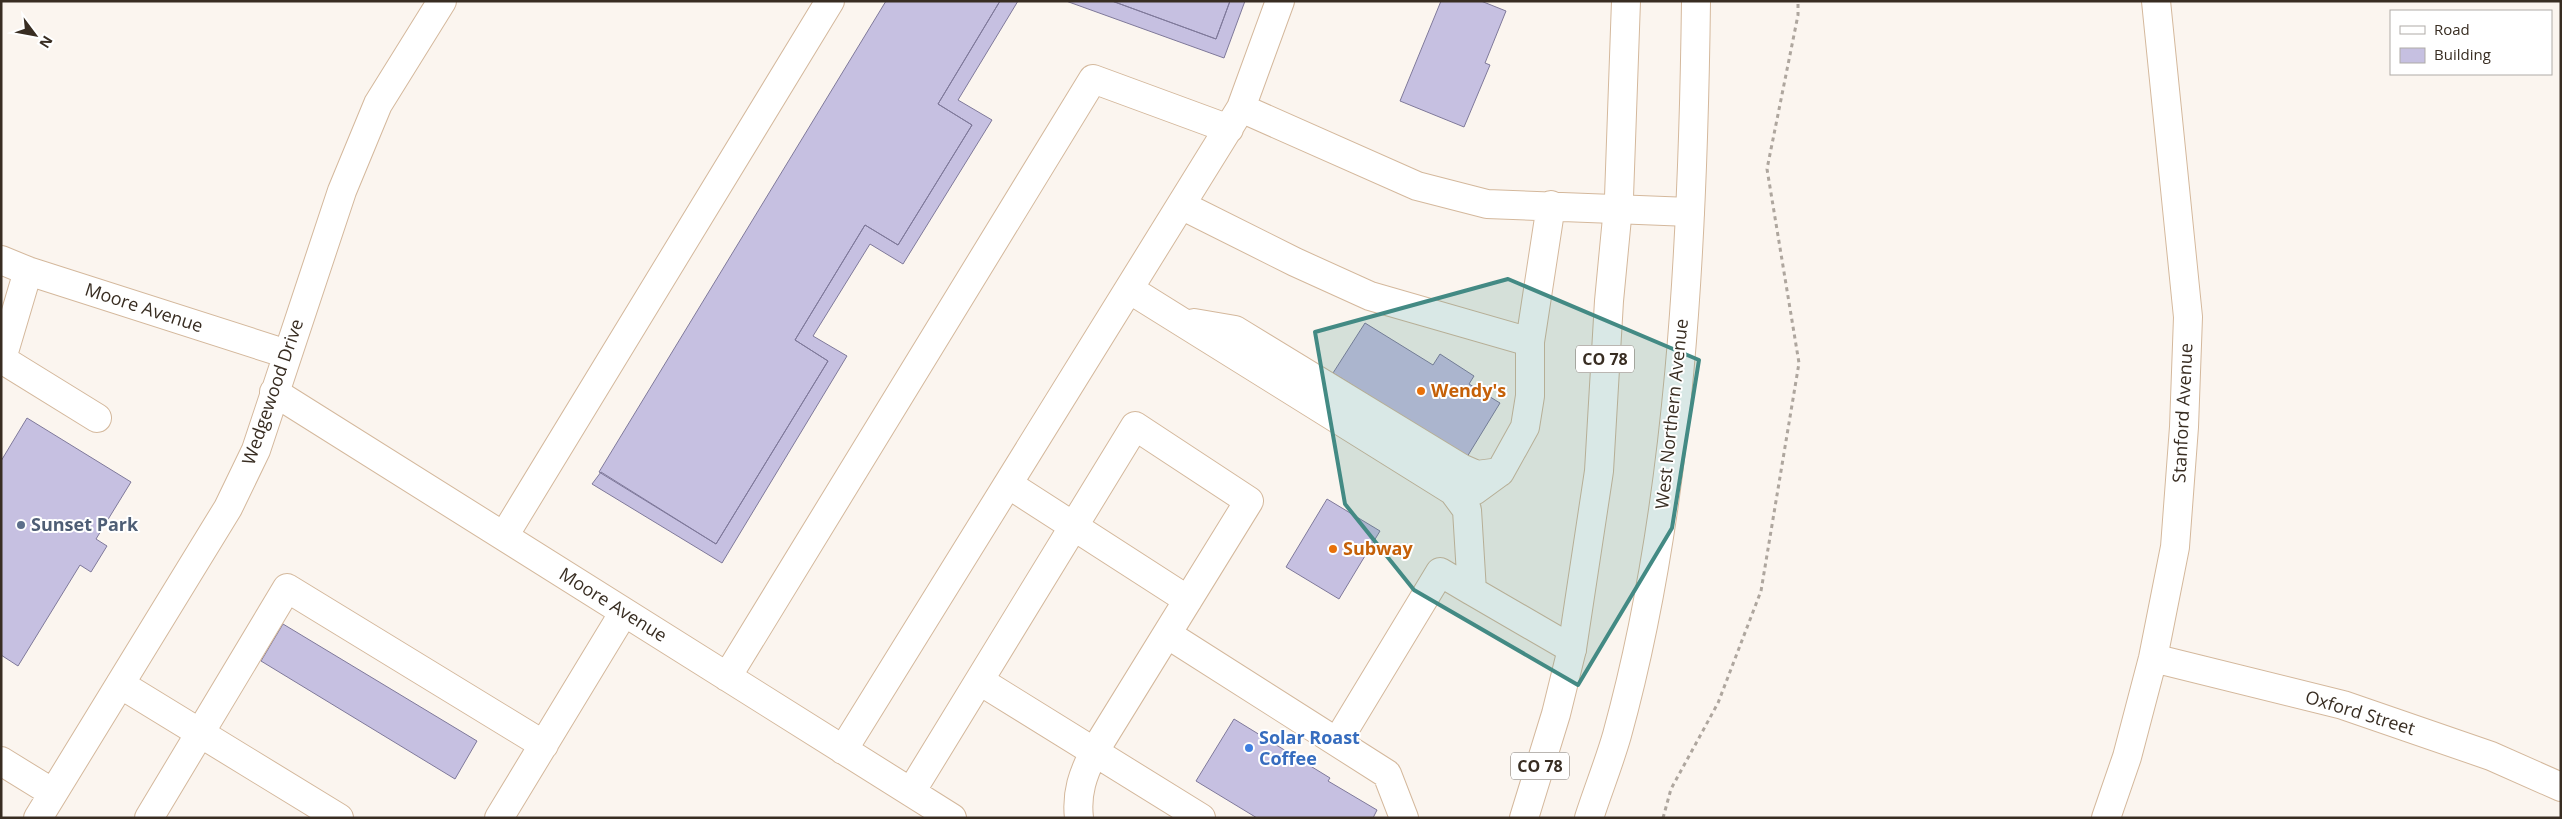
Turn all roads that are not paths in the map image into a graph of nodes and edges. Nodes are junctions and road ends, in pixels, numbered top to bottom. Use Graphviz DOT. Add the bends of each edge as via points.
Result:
graph roads {
  1 [pos="442,1"];
  2 [pos="830,1"];
  3 [pos="1280,1"];
  4 [pos="1626,1"];
  5 [pos="1696,1"];
  6 [pos="2156,1"];
  7 [pos="1235,119"];
  8 [pos="1181,205"];
  9 [pos="1551,205"];
  10 [pos="1618,207"];
  11 [pos="1690,212"];
  12 [pos="1,260"];
  13 [pos="28,271"];
  14 [pos="1130,289"];
  15 [pos="1180,320"];
  16 [pos="1530,342"];
  17 [pos="286,354"];
  18 [pos="2,361"];
  19 [pos="274,392"];
  20 [pos="98,418"];
  21 [pos="1500,472"];
  22 [pos="1008,484"];
  23 [pos="1453,491"];
  24 [pos="1074,527"];
  25 [pos="504,536"];
  26 [pos="1472,591"];
  27 [pos="1188,600"];
  28 [pos="624,612"];
  29 [pos="1167,634"];
  30 [pos="1572,649"];
  31 [pos="2153,658"];
  32 [pos="727,676"];
  33 [pos="980,681"];
  34 [pos="120,684"];
  35 [pos="200,733"];
  36 [pos="1337,742"];
  37 [pos="544,745"];
  38 [pos="843,750"];
  39 [pos="1094,752"];
  40 [pos="1,761"];
  41 [pos="2561,787"];
  42 [pos="911,792"];
  43 [pos="53,793"];
  44 [pos="38,818"];
  45 [pos="149,818"];
  46 [pos="339,818"];
  47 [pos="499,818"];
  48 [pos="952,818"];
  49 [pos="1079,818"];
  50 [pos="1201,818"];
  51 [pos="1404,818"];
  52 [pos="1524,818"];
  53 [pos="1589,818"];
  54 [pos="2106,818"];
  1 -- 17 [label="street, Wedgewood Drive" via="378,104 342,192"];
  2 -- 25 [label="street"];
  3 -- 7 [label="street"];
  4 -- 10 [label="street, CO 78"];
  5 -- 11 [label="street, West Northern Avenue"];
  6 -- 31 [label="street, Stanford Avenue" via="2188,317 2175,547"];
  7 -- 8 [label="street"];
  7 -- 9 [label="street" via="1417,186 1487,204"];
  7 -- 32 [label="street" via="1093,79"];
  8 -- 14 [label="street"];
  8 -- 16 [label="street" via="1370,296"];
  9 -- 10 [label="street"];
  9 -- 16 [label="street"];
  10 -- 11 [label="street"];
  10 -- 30 [label="street, CO 78" via="1599,471"];
  11 -- 53 [label="street, West Northern Avenue" via="1679,364 1665,492 1646,608 1619,726"];
  12 -- 13 [label="street, Moore Avenue"];
  13 -- 17 [label="street, Moore Avenue"];
  13 -- 18 [label="street"];
  14 -- 15 [label="street"];
  14 -- 22 [label="street"];
  15 -- 21 [label="street" via="1234,330 1461,468 1477,475"];
  15 -- 23 [label="street"];
  16 -- 21 [label="street" via="1530,396 1525,427"];
  17 -- 19 [label="street, Wedgewood Drive"];
  18 -- 20 [label="street"];
  19 -- 25 [label="street, Moore Avenue"];
  19 -- 34 [label="street, Wedgewood Drive" via="256,450 228,508"];
  21 -- 23 [label="street" via="1474,491"];
  22 -- 24 [label="street"];
  22 -- 38 [label="street"];
  23 -- 26 [label="street" via="1468,510"];
  24 -- 27 [label="street"];
  24 -- 27 [label="street" via="1135,426 1249,501"];
  24 -- 33 [label="street"];
  25 -- 28 [label="street, Moore Avenue"];
  26 -- 30 [label="street"];
  26 -- 36 [label="street" via="1440,572"];
  27 -- 29 [label="street"];
  28 -- 32 [label="street, Moore Avenue"];
  28 -- 37 [label="street"];
  29 -- 36 [label="street"];
  29 -- 39 [label="street"];
  30 -- 52 [label="street, CO 78"];
  31 -- 41 [label="street, Oxford Street" via="2342,705 2491,756"];
  31 -- 54 [label="street, Stanford Avenue" via="2127,757"];
  32 -- 38 [label="street, Moore Avenue"];
  33 -- 39 [label="street"];
  33 -- 42 [label="street"];
  34 -- 35 [label="street"];
  34 -- 43 [label="street, Wedgewood Drive"];
  35 -- 37 [label="street" via="288,588"];
  35 -- 45 [label="street"];
  35 -- 46 [label="street"];
  36 -- 51 [label="street" via="1387,774"];
  37 -- 47 [label="street"];
  38 -- 42 [label="street, Moore Avenue"];
  39 -- 49 [label="street" via="1082,776 1077,802"];
  39 -- 50 [label="street"];
  40 -- 43 [label="street"];
  42 -- 48 [label="street, Moore Avenue"];
  43 -- 44 [label="street, Wedgewood Drive"];
}
